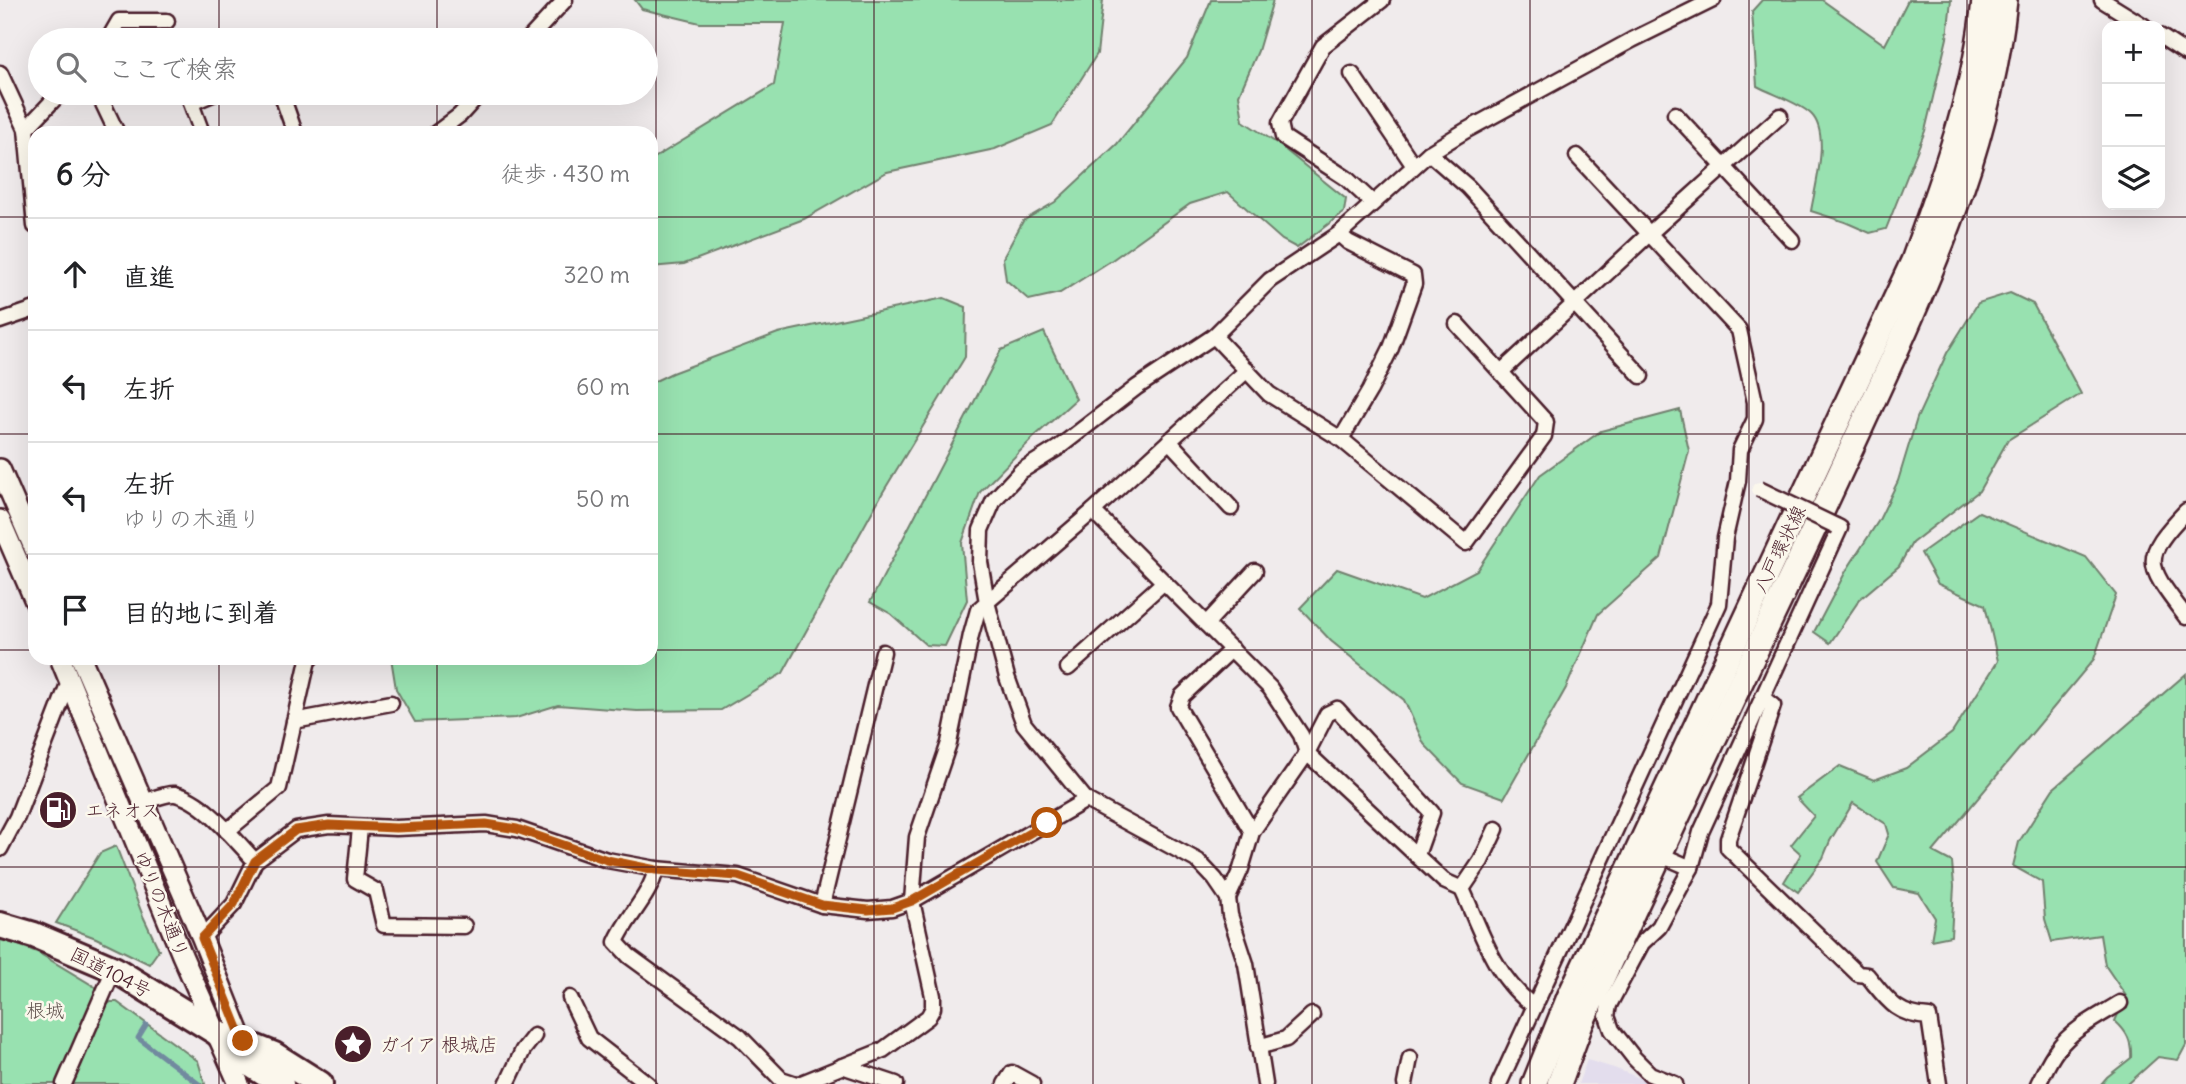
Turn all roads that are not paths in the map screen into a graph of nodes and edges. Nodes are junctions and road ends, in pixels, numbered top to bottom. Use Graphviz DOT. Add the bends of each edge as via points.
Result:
graph roads {
  1 [pos="1382,0"];
  2 [pos="1711,0"];
  3 [pos="1984,0"];
  4 [pos="2005,0"];
  5 [pos="2102,0"];
  6 [pos="557,3"];
  7 [pos="167,21"];
  8 [pos="2136,21"];
  9 [pos="115,28"];
  10 [pos="537,28"];
  11 [pos="2165,39"];
  12 [pos="2186,53"];
  13 [pos="0,73"];
  14 [pos="1352,74"];
  15 [pos="49,105"];
  16 [pos="104,105"];
  17 [pos="192,105"];
  18 [pos="285,105"];
  19 [pos="469,105"];
  20 [pos="1675,114"];
  21 [pos="1780,116"];
  22 [pos="29,126"];
  23 [pos="114,126"];
  24 [pos="199,126"];
  25 [pos="293,126"];
  26 [pos="445,126"];
  27 [pos="26,129"];
  28 [pos="28,151"];
  29 [pos="1429,153"];
  30 [pos="1577,156"];
  31 [pos="1414,166"];
  32 [pos="1724,167"];
  33 [pos="1373,203"];
  34 [pos="1339,234"];
  35 [pos="1649,234"];
  36 [pos="1792,240"];
  37 [pos="1575,303"];
  38 [pos="28,311"];
  39 [pos="0,321"];
  40 [pos="1457,324"];
  41 [pos="1214,337"];
  42 [pos="1247,370"];
  43 [pos="1501,372"];
  44 [pos="1641,376"];
  45 [pos="1341,439"];
  46 [pos="1170,441"];
  47 [pos="0,469"];
  48 [pos="1738,481"];
  49 [pos="1231,508"];
  50 [pos="1093,510"];
  51 [pos="2186,511"];
  52 [pos="0,520"];
  53 [pos="28,535"];
  54 [pos="1255,571"];
  55 [pos="1164,582"];
  56 [pos="28,585"];
  57 [pos="987,602"];
  58 [pos="2186,617"];
  59 [pos="1206,624"];
  60 [pos="1232,649"];
  61 [pos="883,652"];
  62 [pos="63,665"];
  63 [pos="73,665"];
  64 [pos="84,665"];
  65 [pos="307,665"];
  66 [pos="1068,668"];
  67 [pos="70,681"];
  68 [pos="1763,698"];
  69 [pos="391,703"];
  70 [pos="294,722"];
  71 [pos="1307,753"];
  72 [pos="1086,800"];
  73 [pos="143,802"];
  74 [pos="360,828"];
  75 [pos="1496,829"];
  76 [pos="227,831"];
  77 [pos="1252,832"];
  78 [pos="0,849"];
  79 [pos="1650,850"];
  80 [pos="1417,855"];
  81 [pos="255,861"];
  82 [pos="1691,868"];
  83 [pos="656,870"];
  84 [pos="1462,889"];
  85 [pos="1228,898"];
  86 [pos="912,901"];
  87 [pos="822,905"];
  88 [pos="0,925"];
  89 [pos="464,926"];
  90 [pos="202,938"];
  91 [pos="114,970"];
  92 [pos="570,998"];
  93 [pos="2120,1003"];
  94 [pos="1534,1006"];
  95 [pos="1312,1015"];
  96 [pos="216,1032"];
  97 [pos="534,1036"];
  98 [pos="243,1041"];
  99 [pos="1258,1048"];
  100 [pos="1410,1058"];
  101 [pos="842,1066"];
  102 [pos="251,1078"];
  103 [pos="779,1081"];
  104 [pos="64,1084"];
  105 [pos="281,1084"];
  106 [pos="320,1084"];
  107 [pos="507,1084"];
  108 [pos="648,1084"];
  109 [pos="798,1084"];
  110 [pos="896,1084"];
  111 [pos="1005,1084"];
  112 [pos="1031,1084"];
  113 [pos="1265,1084"];
  114 [pos="1405,1084"];
  115 [pos="1499,1084"];
  116 [pos="1534,1084"];
  117 [pos="1559,1084"];
  118 [pos="1675,1084"];
  119 [pos="1939,1084"];
  120 [pos="2038,1084"];
  1 -- 33 [label="street" via="1322,47 1280,123 1283,137 1346,178"];
  2 -- 29 [label="street"];
  3 -- 79 [label="main road, 八戸環状線" via="1970,83 1913,261"];
  4 -- 79 [label="main road, 八戸環状線" via="1990,90 1964,186 1935,263 1830,495"];
  5 -- 8 [label="street"];
  6 -- 10 [label="street"];
  7 -- 9 [label="street" via="119,21"];
  11 -- 12 [label="street"];
  13 -- 27 [label="street"];
  14 -- 31 [label="street"];
  15 -- 22 [label="street"];
  16 -- 23 [label="street"];
  17 -- 24 [label="street"];
  18 -- 25 [label="street"];
  19 -- 26 [label="street"];
  20 -- 32 [label="street"];
  21 -- 32 [label="street"];
  27 -- 28 [label="street"];
  29 -- 31 [label="street"];
  29 -- 37 [label="street" via="1468,187"];
  30 -- 35 [label="street"];
  31 -- 33 [label="street"];
  32 -- 35 [label="street"];
  32 -- 36 [label="street"];
  33 -- 34 [label="street"];
  34 -- 41 [label="street" via="1270,280"];
  34 -- 45 [label="street" via="1413,275 1414,284 1391,348"];
  35 -- 37 [label="street"];
  35 -- 48 [label="street" via="1739,330 1755,419 1740,450"];
  37 -- 43 [label="street"];
  37 -- 44 [label="street"];
  38 -- 39 [label="street"];
  40 -- 43 [label="street"];
  41 -- 42 [label="street"];
  41 -- 57 [label="street" via="1021,471 994,500 981,530 980,562"];
  42 -- 45 [label="street" via="1269,394"];
  42 -- 46 [label="street"];
  43 -- 45 [label="street" via="1546,422 1544,436 1466,543"];
  46 -- 49 [label="street"];
  46 -- 50 [label="street"];
  47 -- 53 [label="street"];
  48 -- 68 [label="street, bridge" via="1840,528"];
  48 -- 94 [label="street" via="1719,604"];
  50 -- 55 [label="street"];
  50 -- 57 [label="street"];
  51 -- 58 [label="street" via="2162,536 2153,565"];
  52 -- 56 [label="street"];
  54 -- 59 [label="street"];
  55 -- 59 [label="street"];
  55 -- 66 [label="street"];
  57 -- 72 [label="street" via="1024,724"];
  57 -- 86 [label="street" via="978,610 949,743 917,836"];
  59 -- 60 [label="street"];
  60 -- 71 [label="street" via="1270,688 1301,735"];
  60 -- 77 [label="street" via="1182,696 1178,707"];
  61 -- 87 [label="street"];
  62 -- 67 [label="street, ゆりの木通り"];
  63 -- 67 [label="street"];
  64 -- 73 [label="street, ゆりの木通り"];
  65 -- 70 [label="street"];
  67 -- 78 [label="street"];
  67 -- 96 [label="street, ゆりの木通り"];
  68 -- 82 [label="street" via="1701,832"];
  68 -- 119 [label="street" via="1773,706 1728,848 1858,975 1867,975 1897,1009 1929,1017"];
  69 -- 70 [label="street"];
  70 -- 76 [label="street" via="279,788"];
  71 -- 77 [label="street"];
  71 -- 80 [label="street"];
  71 -- 80 [label="street" via="1327,714 1337,709 1432,813"];
  72 -- 85 [label="street" via="1198,861"];
  72 -- 86 [label="street"];
  73 -- 76 [label="street" via="172,793 192,800"];
  73 -- 90 [label="street, ゆりの木通り"];
  74 -- 81 [label="street" via="329,825 296,830"];
  74 -- 83 [label="street" via="486,824"];
  74 -- 89 [label="street" via="355,879 376,891 384,925"];
  75 -- 84 [label="street"];
  76 -- 81 [label="street"];
  77 -- 85 [label="street"];
  79 -- 82 [label="street"];
  79 -- 116 [label="main road, 八戸環状線" via="1569,997"];
  79 -- 117 [label="main road, 八戸環状線"];
  80 -- 84 [label="street" via="1444,881"];
  81 -- 90 [label="street" via="234,904"];
  82 -- 118 [label="street" via="1659,927 1642,943 1607,1016 1633,1058 1650,1074"];
  83 -- 87 [label="street" via="738,876"];
  83 -- 103 [label="street" via="653,885 616,942 740,1037"];
  84 -- 94 [label="street" via="1493,958 1517,994"];
  85 -- 99 [label="street" via="1246,964"];
  86 -- 87 [label="street" via="868,910"];
  86 -- 101 [label="street" via="933,1008 928,1017 883,1050"];
  88 -- 91 [label="highway, 国道104号"];
  90 -- 98 [label="street, ゆりの木通り"];
  91 -- 96 [label="highway, 国道104号"];
  91 -- 104 [label="street"];
  92 -- 108 [label="street" via="589,1038"];
  93 -- 120 [label="street" via="2057,1049"];
  94 -- 115 [label="street"];
  95 -- 99 [label="street" via="1286,1039"];
  96 -- 98 [label="highway, 国道104号"];
  96 -- 102 [label="highway, 国道104号"];
  97 -- 107 [label="street"];
  98 -- 102 [label="street, ゆりの木通り"];
  98 -- 106 [label="highway, 国道104号"];
  99 -- 113 [label="street"];
  100 -- 114 [label="street"];
  101 -- 109 [label="street"];
  101 -- 110 [label="street"];
  102 -- 105 [label="highway, 国道104号"];
  103 -- 109 [label="street"];
  111 -- 112 [label="street" via="1012,1073"];
}
